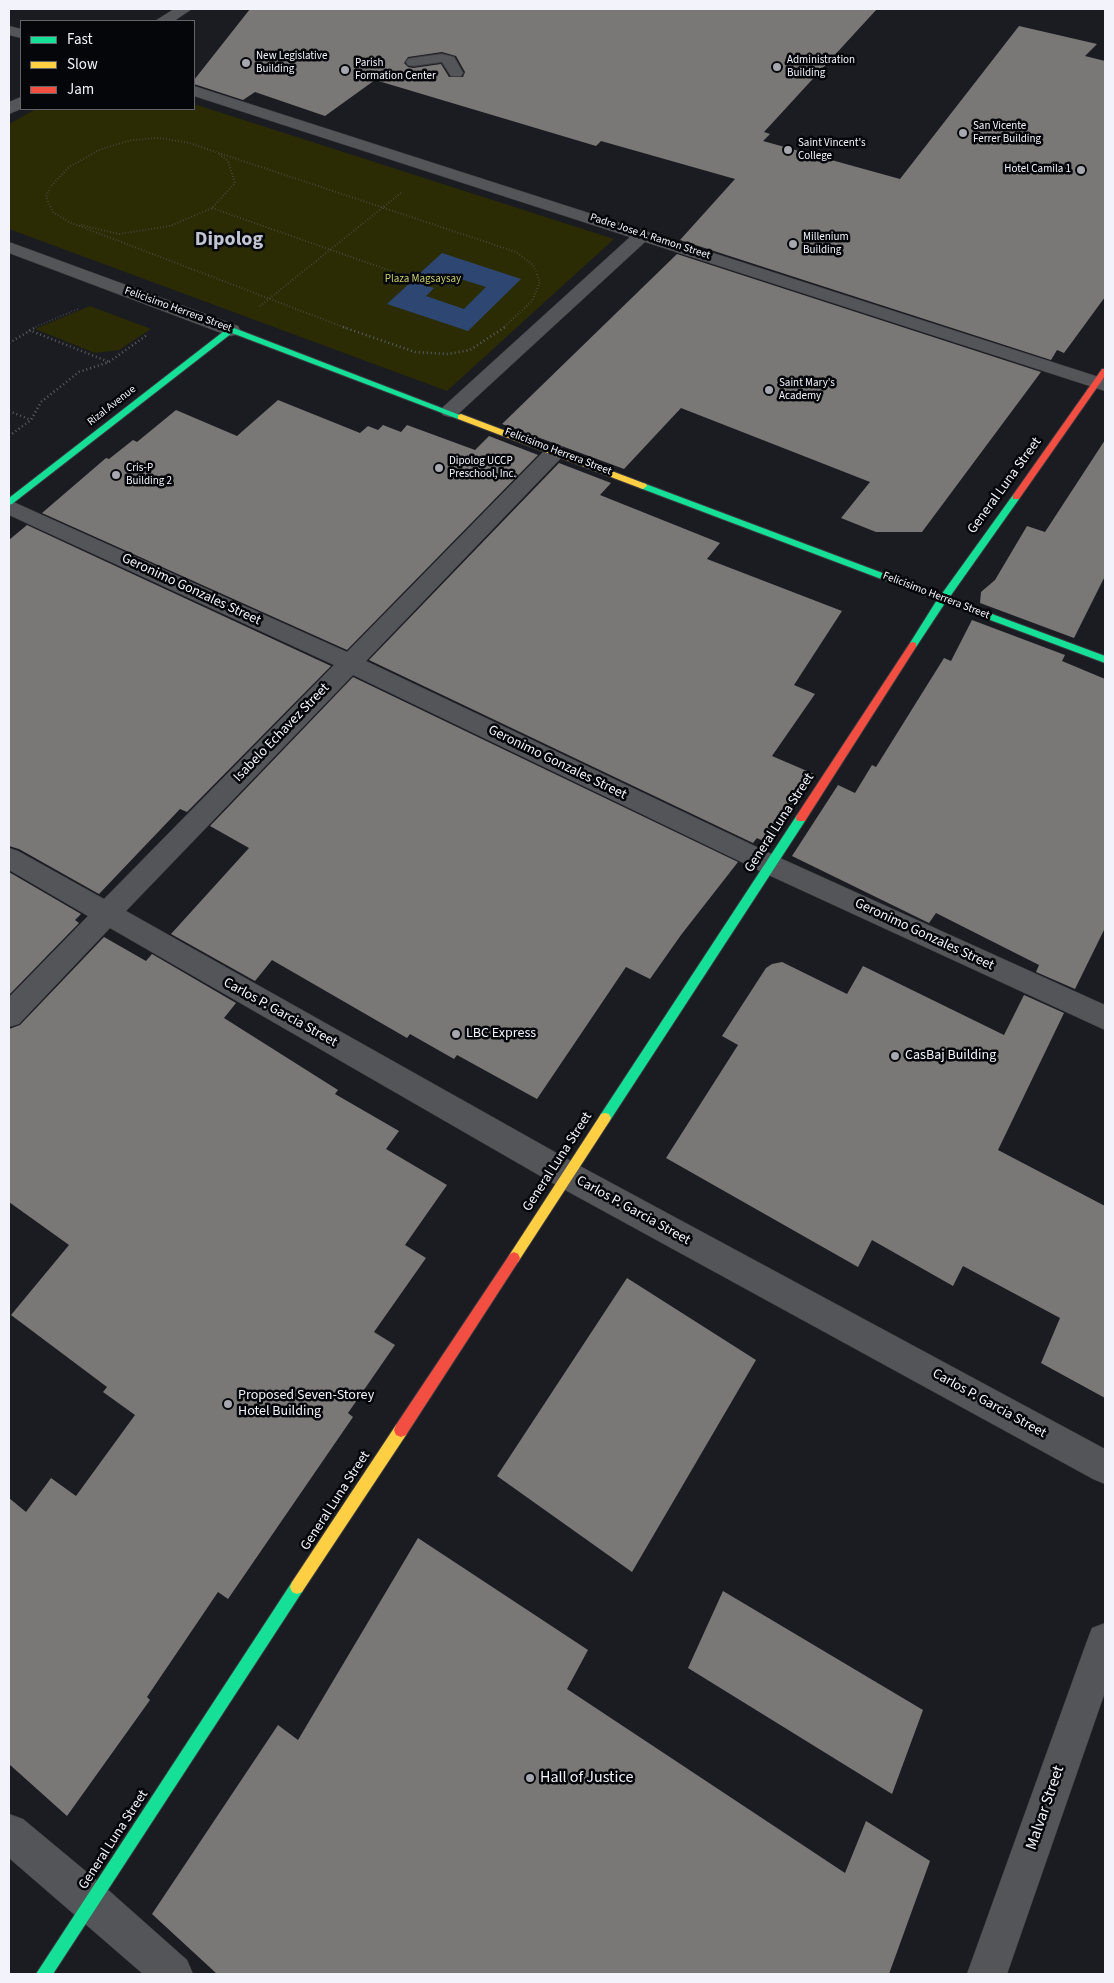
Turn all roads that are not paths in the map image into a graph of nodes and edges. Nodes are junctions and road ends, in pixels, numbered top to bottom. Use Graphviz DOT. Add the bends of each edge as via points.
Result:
graph roads {
  1 [pos="184,9"];
  2 [pos="165,20"];
  3 [pos="413,62"];
  4 [pos="456,73"];
  5 [pos="195,91"];
  6 [pos="20,103"];
  7 [pos="9,109"];
  8 [pos="643,235"];
  9 [pos="9,248"];
  10 [pos="230,330"];
  11 [pos="1103,380"];
  12 [pos="450,411"];
  13 [pos="555,452"];
  14 [pos="9,502"];
  15 [pos="9,507"];
  16 [pos="943,599"];
  17 [pos="1105,660"];
  18 [pos="350,663"];
  19 [pos="9,858"];
  20 [pos="771,865"];
  21 [pos="106,914"];
  22 [pos="9,1015"];
  23 [pos="1105,1018"];
  24 [pos="568,1175"];
  25 [pos="1105,1467"];
  26 [pos="1105,1641"];
  27 [pos="9,1833"];
  28 [pos="92,1902"];
  29 [pos="44,1974"];
  30 [pos="173,1974"];
  31 [pos="987,1974"];
  1 -- 2 [label="street"];
  3 -- 4 [label="lane" via="442,58 449,60"];
  5 -- 8 [label="street, Padre Jose A. Ramon Street"];
  6 -- 7 [label="street"];
  8 -- 11 [label="street, Padre Jose A. Ramon Street"];
  8 -- 12 [label="street"];
  9 -- 10 [label="street, Felicisimo Herrera Street"];
  10 -- 12 [label="main road, Felicisimo Herrera Street"];
  10 -- 14 [label="main road, Rizal Avenue"];
  11 -- 16 [label="main road, General Luna Street"];
  12 -- 13 [label="main road, Felicisimo Herrera Street"];
  13 -- 16 [label="main road, Felicisimo Herrera Street"];
  13 -- 18 [label="street, Isabelo Echavez Street"];
  15 -- 18 [label="street, Geronimo Gonzales Street"];
  16 -- 17 [label="main road, Felicisimo Herrera Street"];
  16 -- 20 [label="main road, General Luna Street"];
  18 -- 20 [label="street, Geronimo Gonzales Street"];
  18 -- 21 [label="street, Isabelo Echavez Street"];
  19 -- 21 [label="street, Carlos P. Garcia Street"];
  20 -- 23 [label="street, Geronimo Gonzales Street"];
  20 -- 24 [label="main road, General Luna Street"];
  21 -- 22 [label="street, Isabelo Echavez Street"];
  21 -- 24 [label="street, Carlos P. Garcia Street"];
  24 -- 25 [label="street, Carlos P. Garcia Street"];
  24 -- 28 [label="main road, General Luna Street"];
  26 -- 31 [label="street, Malvar Street"];
  27 -- 28 [label="street"];
  28 -- 29 [label="main road, General Luna Street"];
  28 -- 30 [label="street"];
}
